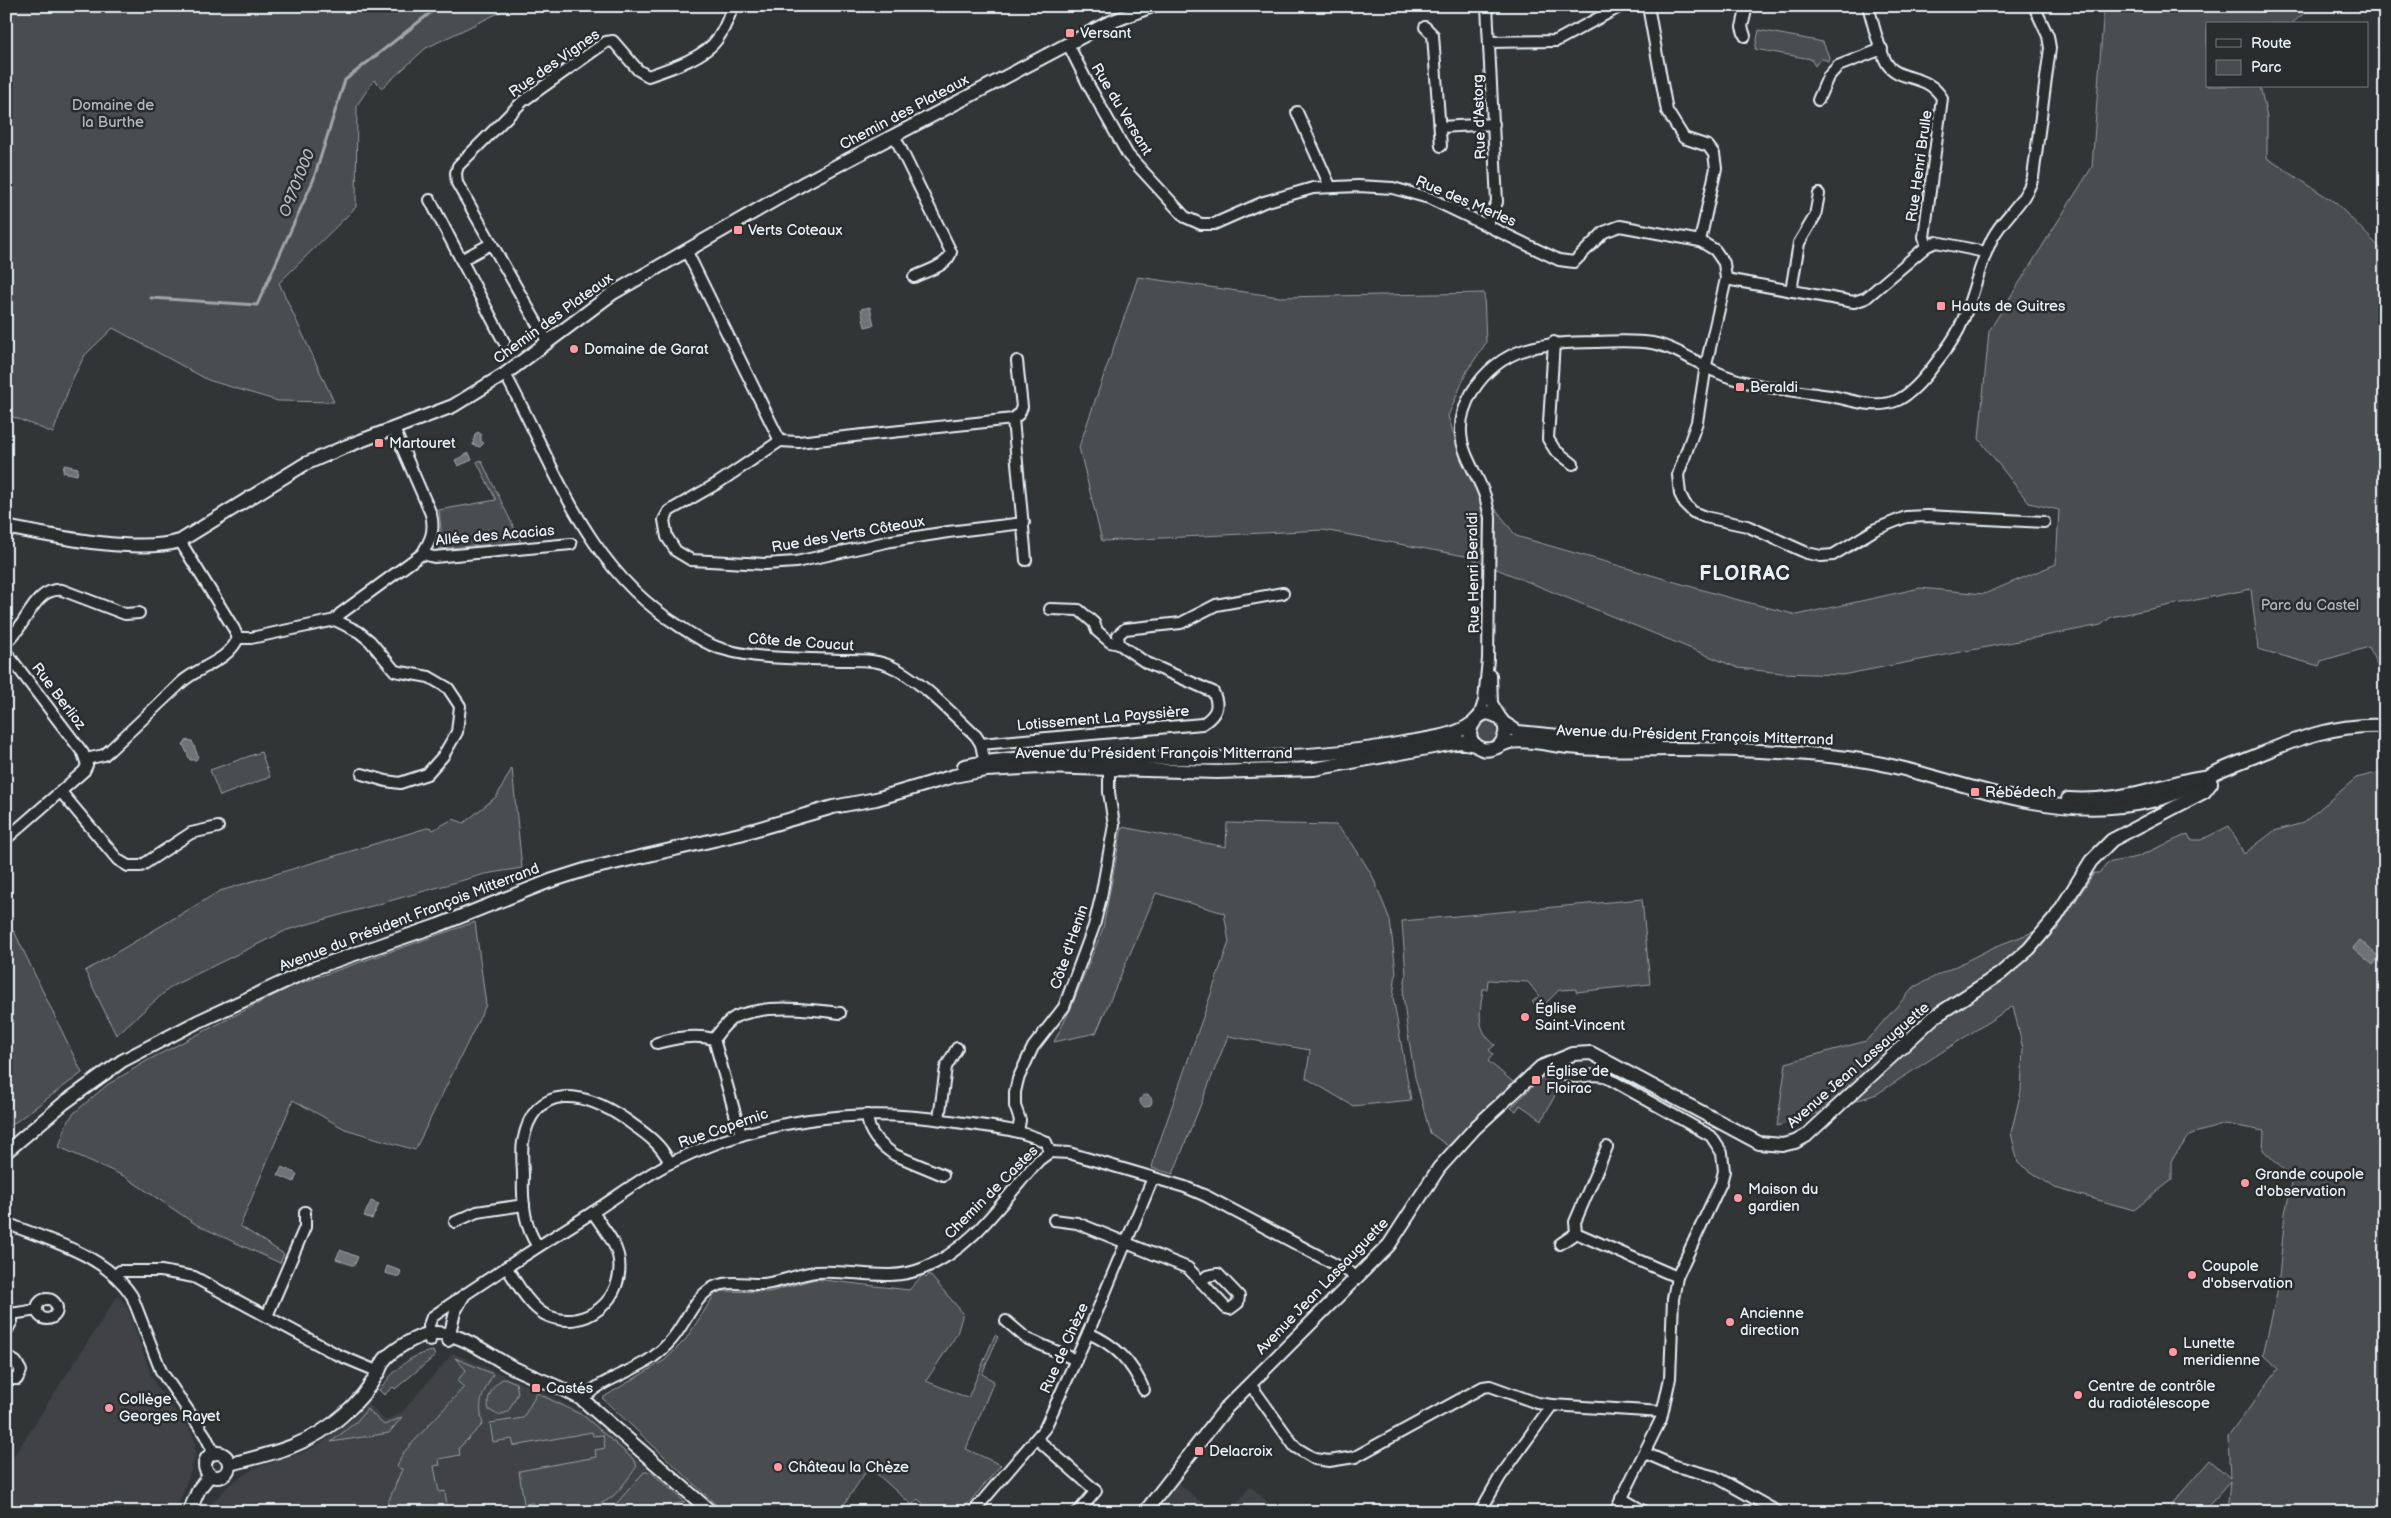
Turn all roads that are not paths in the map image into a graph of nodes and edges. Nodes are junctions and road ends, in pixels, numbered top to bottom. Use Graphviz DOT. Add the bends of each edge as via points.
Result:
graph roads {
  1 [pos="733,6"];
  2 [pos="1152,6"];
  3 [pos="1487,6"];
  4 [pos="1621,6"];
  5 [pos="1648,6"];
  6 [pos="1747,6"];
  7 [pos="1868,6"];
  8 [pos="2034,6"];
  9 [pos="1425,27"];
  10 [pos="1745,36"];
  11 [pos="1490,42"];
  12 [pos="1068,44"];
  13 [pos="1882,49"];
  14 [pos="1818,100"];
  15 [pos="1297,112"];
  16 [pos="1494,124"];
  17 [pos="1440,127"];
  18 [pos="894,136"];
  19 [pos="1441,146"];
  20 [pos="1330,186"];
  21 [pos="1819,194"];
  22 [pos="430,200"];
  23 [pos="1201,224"];
  24 [pos="1487,224"];
  25 [pos="1700,241"];
  26 [pos="491,244"];
  27 [pos="1927,246"];
  28 [pos="687,252"];
  29 [pos="1985,252"];
  30 [pos="461,260"];
  31 [pos="914,277"];
  32 [pos="1726,279"];
  33 [pos="1791,291"];
  34 [pos="504,342"];
  35 [pos="547,342"];
  36 [pos="1554,342"];
  37 [pos="1017,361"];
  38 [pos="1706,365"];
  39 [pos="505,374"];
  40 [pos="1013,418"];
  41 [pos="394,429"];
  42 [pos="780,441"];
  43 [pos="1573,464"];
  44 [pos="2044,522"];
  45 [pos="1024,523"];
  46 [pos="6,527"];
  47 [pos="180,541"];
  48 [pos="571,544"];
  49 [pos="422,554"];
  50 [pos="1026,560"];
  51 [pos="1283,594"];
  52 [pos="1050,609"];
  53 [pos="140,613"];
  54 [pos="335,620"];
  55 [pos="238,638"];
  56 [pos="6,642"];
  57 [pos="1119,644"];
  58 [pos="6,652"];
  59 [pos="1488,659"];
  60 [pos="1475,720"];
  61 [pos="1502,721"];
  62 [pos="2385,726"];
  63 [pos="981,744"];
  64 [pos="1476,745"];
  65 [pos="1500,746"];
  66 [pos="86,759"];
  67 [pos="1109,763"];
  68 [pos="986,766"];
  69 [pos="362,774"];
  70 [pos="2208,776"];
  71 [pos="61,792"];
  72 [pos="218,827"];
  73 [pos="6,839"];
  74 [pos="840,1013"];
  75 [pos="714,1039"];
  76 [pos="657,1043"];
  77 [pos="957,1048"];
  78 [pos="1554,1061"];
  79 [pos="867,1115"];
  80 [pos="938,1119"];
  81 [pos="1018,1132"];
  82 [pos="741,1135"];
  83 [pos="1608,1147"];
  84 [pos="6,1152"];
  85 [pos="1050,1152"];
  86 [pos="670,1163"];
  87 [pos="942,1175"];
  88 [pos="1153,1178"];
  89 [pos="524,1205"];
  90 [pos="305,1212"];
  91 [pos="593,1212"];
  92 [pos="1054,1220"];
  93 [pos="455,1222"];
  94 [pos="6,1223"];
  95 [pos="1576,1233"];
  96 [pos="1126,1243"];
  97 [pos="1560,1244"];
  98 [pos="537,1245"];
  99 [pos="506,1267"];
  100 [pos="116,1275"];
  101 [pos="1676,1276"];
  102 [pos="1356,1279"];
  103 [pos="1201,1282"];
  104 [pos="465,1295"];
  105 [pos="9,1309"];
  106 [pos="37,1310"];
  107 [pos="268,1316"];
  108 [pos="1006,1320"];
  109 [pos="6,1332"];
  110 [pos="1088,1333"];
  111 [pos="430,1337"];
  112 [pos="449,1338"];
  113 [pos="6,1356"];
  114 [pos="1076,1360"];
  115 [pos="379,1372"];
  116 [pos="6,1379"];
  117 [pos="1250,1384"];
  118 [pos="1144,1390"];
  119 [pos="583,1400"];
  120 [pos="1552,1404"];
  121 [pos="1662,1412"];
  122 [pos="1037,1439"];
  123 [pos="214,1453"];
  124 [pos="1646,1453"];
  125 [pos="230,1464"];
  126 [pos="210,1475"];
  127 [pos="1621,1498"];
  128 [pos="189,1512"];
  129 [pos="711,1512"];
  130 [pos="973,1512"];
  131 [pos="1078,1512"];
  132 [pos="1145,1512"];
  133 [pos="1480,1512"];
  134 [pos="1615,1512"];
  135 [pos="1646,1512"];
  136 [pos="1778,1512"];
  1 -- 26 [label="street, Rue des Vignes" via="719,37 710,48 678,66 648,76 638,70 613,41 606,42 508,115 464,160 456,173 457,182"];
  2 -- 12 [label="street, Chemin des Plateaux" via="1110,22"];
  3 -- 11 [label="street, Rue d'Astorg"];
  4 -- 11 [label="street" via="1556,41"];
  5 -- 25 [label="street" via="1667,111 1684,138 1708,146 1714,154 1716,168"];
  6 -- 10 [label="street" via="1742,27"];
  7 -- 13 [label="street, Rue Henri Brulle"];
  8 -- 29 [label="street" via="2050,48 2032,177 2029,191"];
  9 -- 17 [label="street" via="1432,35"];
  11 -- 16 [label="street, Rue d'Astorg"];
  12 -- 18 [label="street, Chemin des Plateaux"];
  12 -- 23 [label="street, Rue du Versant" via="1128,155 1185,217"];
  13 -- 14 [label="street" via="1838,66 1828,77"];
  13 -- 27 [label="street, Rue Henri Brulle" via="1888,65 1900,73 1925,80 1937,89 1942,98 1924,237"];
  15 -- 20 [label="street"];
  16 -- 17 [label="street"];
  16 -- 24 [label="street, Rue d'Astorg" via="1497,202"];
  17 -- 19 [label="street"];
  18 -- 28 [label="street, Chemin des Plateaux"];
  18 -- 31 [label="street" via="951,252 945,262"];
  20 -- 23 [label="street, Rue des Merles" via="1264,202 1214,224"];
  20 -- 24 [label="street, Rue des Merles" via="1393,188 1411,192"];
  21 -- 33 [label="street" via="1815,216 1799,243"];
  22 -- 30 [label="street"];
  24 -- 25 [label="street, Rue des Merles" via="1559,260 1574,262 1604,232 1620,226"];
  25 -- 32 [label="street" via="1714,250 1724,263"];
  26 -- 30 [label="street"];
  26 -- 35 [label="street, Rue des Vignes"];
  27 -- 29 [label="street" via="1936,242"];
  27 -- 33 [label="street" via="1866,298 1854,302"];
  28 -- 35 [label="street, Chemin des Plateaux" via="613,293"];
  28 -- 42 [label="street"];
  29 -- 38 [label="street" via="1958,330 1916,387 1895,401 1861,403 1774,389 1734,378"];
  30 -- 34 [label="street"];
  32 -- 33 [label="street"];
  32 -- 38 [label="street"];
  35 -- 39 [label="street, Chemin des Plateaux"];
  36 -- 38 [label="street, Rue Henri Beraldi" via="1653,343"];
  36 -- 43 [label="street" via="1548,439 1555,450"];
  36 -- 59 [label="street, Rue Henri Beraldi" via="1525,349 1489,370 1463,412 1460,432 1463,446 1490,517"];
  37 -- 40 [label="street" via="1022,407"];
  38 -- 44 [label="street" via="1697,422 1678,475 1680,494 1693,512 1747,526 1821,556 1833,556 1876,529 1906,517"];
  39 -- 41 [label="street, Chemin des Plateaux" via="453,406"];
  39 -- 63 [label="street, Côte de Coucut" via="586,532 636,595 660,614 724,650 758,656 889,665 917,684"];
  40 -- 42 [label="street" via="798,442"];
  40 -- 45 [label="street"];
  41 -- 47 [label="street, Chemin des Plateaux" via="305,464"];
  41 -- 49 [label="street" via="434,527"];
  42 -- 45 [label="street, Rue des Verts Côteaux" via="669,511 664,520 667,538 676,551 691,560 765,564 796,562 891,541"];
  45 -- 50 [label="street"];
  46 -- 47 [label="street, Chemin des Plateaux" via="137,546"];
  47 -- 55 [label="street"];
  48 -- 49 [label="street, Allée des Acacias" via="434,557"];
  49 -- 54 [label="street"];
  51 -- 57 [label="street" via="1216,604 1181,623 1125,629 1118,634"];
  52 -- 57 [label="street, Lotissement La Payssière" via="1079,610 1094,623 1102,637"];
  53 -- 56 [label="street" via="125,614 53,589 40,596 13,637"];
  54 -- 55 [label="street"];
  54 -- 69 [label="street" via="370,641 396,670 429,677 448,688 460,706 457,732 443,756 426,774 400,783"];
  55 -- 66 [label="street" via="228,653 188,676 104,755"];
  57 -- 63 [label="street, Lotissement La Payssière" via="1145,662 1213,692 1218,700 1212,718 1202,724"];
  58 -- 66 [label="street, Rue Berlioz"];
  59 -- 60 [label="street, Rue Henri Beraldi" via="1484,701"];
  59 -- 61 [label="street, Rue Henri Beraldi" via="1492,702"];
  60 -- 61 [label="street" via="1486,713"];
  60 -- 64 [label="street" via="1470,735"];
  60 -- 67 [label="street, Avenue du Président François Mitterrand" via="1457,732 1334,754"];
  61 -- 65 [label="street" via="1506,735"];
  61 -- 70 [label="street, Avenue du Président François Mitterrand" via="1518,732 1577,739 1749,743 1850,751 2065,798 2135,794"];
  62 -- 70 [label="street, Avenue du Président François Mitterrand" via="2346,727 2317,733"];
  63 -- 68 [label="street, Côte de Coucut"];
  64 -- 65 [label="street" via="1488,750"];
  64 -- 67 [label="street, Avenue du Président François Mitterrand" via="1460,742 1314,769 1217,772"];
  65 -- 70 [label="street, Avenue du Président François Mitterrand" via="1516,742 1584,748 1748,751 1849,758 1927,774 2016,799 2073,808 2137,803 2189,787"];
  66 -- 71 [label="street" via="84,771"];
  67 -- 68 [label="street, Avenue du Président François Mitterrand" via="1041,758"];
  67 -- 81 [label="street, Côte d'Henin" via="1114,825 1094,926 1064,1007 1033,1047 1018,1079 1015,1106 1020,1120"];
  68 -- 84 [label="street, Avenue du Président François Mitterrand" via="873,792 833,808 740,834 588,869 314,968 122,1061"];
  70 -- 78 [label="street, Avenue Jean Lassauguette" via="2211,783 2204,792 2112,840 2091,861 2056,917 2029,949 2000,974 1934,1017 1830,1115 1795,1142 1759,1143 1591,1054 1573,1054"];
  71 -- 72 [label="street" via="118,860 134,867 141,866 191,833"];
  71 -- 73 [label="street"];
  74 -- 75 [label="street" via="808,1008 751,1013 726,1023"];
  75 -- 76 [label="street" via="682,1037"];
  75 -- 82 [label="street"];
  77 -- 80 [label="street" via="946,1067"];
  78 -- 101 [label="street" via="1569,1077 1598,1075 1618,1083 1703,1130 1719,1146 1724,1162 1723,1177"];
  78 -- 102 [label="street, Avenue Jean Lassauguette" via="1541,1067 1449,1156 1396,1235"];
  79 -- 80 [label="street, Rue Copernic"];
  79 -- 82 [label="street, Rue Copernic" via="798,1121"];
  79 -- 87 [label="street" via="871,1134 888,1151"];
  80 -- 81 [label="street, Rue Copernic"];
  81 -- 85 [label="street, Rue Copernic" via="1046,1142"];
  82 -- 86 [label="street, Rue Copernic"];
  83 -- 95 [label="street" via="1575,1222"];
  85 -- 88 [label="street, Chemin de Castes" via="1069,1153"];
  85 -- 119 [label="street, Chemin de Castes" via="944,1259 903,1275 816,1272 764,1284 715,1286 702,1297 672,1339 656,1355 635,1369 597,1386"];
  86 -- 89 [label="street" via="664,1149 610,1109 570,1096 555,1098 532,1114 527,1127 523,1144"];
  86 -- 91 [label="street, Rue Copernic"];
  88 -- 96 [label="street, Rue de Chèze"];
  88 -- 102 [label="street, Chemin de Castes" via="1206,1196 1351,1273"];
  89 -- 93 [label="street" via="477,1212"];
  89 -- 98 [label="street" via="530,1235"];
  90 -- 107 [label="street" via="305,1227"];
  91 -- 98 [label="street, Rue Copernic"];
  91 -- 99 [label="street" via="618,1255 618,1272 611,1297 588,1317 558,1320 544,1313 533,1305"];
  92 -- 96 [label="street" via="1077,1223"];
  94 -- 100 [label="street" via="88,1256"];
  95 -- 97 [label="street"];
  95 -- 101 [label="street"];
  96 -- 103 [label="street" via="1188,1268"];
  96 -- 110 [label="street, Rue de Chèze"];
  98 -- 99 [label="street, Rue Copernic"];
  99 -- 104 [label="street, Rue Copernic"];
  100 -- 107 [label="street" via="120,1271 140,1270 183,1274"];
  100 -- 123 [label="street" via="132,1296 161,1371"];
  101 -- 121 [label="street" via="1670,1378"];
  102 -- 117 [label="street, Avenue Jean Lassauguette"];
  104 -- 111 [label="street, Rue Copernic" via="432,1317"];
  104 -- 112 [label="street, Rue Copernic" via="455,1312"];
  105 -- 106 [label="street"];
  105 -- 109 [label="street" via="12,1320"];
  107 -- 115 [label="street" via="336,1354"];
  108 -- 114 [label="street" via="1026,1338"];
  110 -- 114 [label="street, Rue de Chèze"];
  110 -- 118 [label="street" via="1107,1341 1136,1369"];
  111 -- 112 [label="street"];
  111 -- 115 [label="street"];
  112 -- 119 [label="street" via="484,1359 507,1365"];
  113 -- 116 [label="street" via="21,1370 17,1379"];
  114 -- 122 [label="street, Rue de Chèze"];
  115 -- 125 [label="street" via="344,1415 315,1436 284,1450"];
  117 -- 120 [label="street" via="1296,1447 1315,1459 1329,1462 1355,1457 1483,1387 1490,1386 1537,1403"];
  117 -- 132 [label="street, Avenue Jean Lassauguette" via="1217,1418"];
  119 -- 129 [label="street"];
  120 -- 121 [label="street"];
  120 -- 133 [label="street" via="1500,1477"];
  121 -- 124 [label="street"];
  122 -- 130 [label="street, Rue de Chèze"];
  122 -- 131 [label="street" via="1096,1491"];
  123 -- 125 [label="street" via="224,1455"];
  123 -- 126 [label="street" via="207,1458 205,1465"];
  124 -- 127 [label="street"];
  124 -- 136 [label="street" via="1675,1466 1716,1477"];
  125 -- 126 [label="street" via="228,1472 222,1476"];
  126 -- 128 [label="street"];
  127 -- 134 [label="street"];
  127 -- 135 [label="street"];
}
